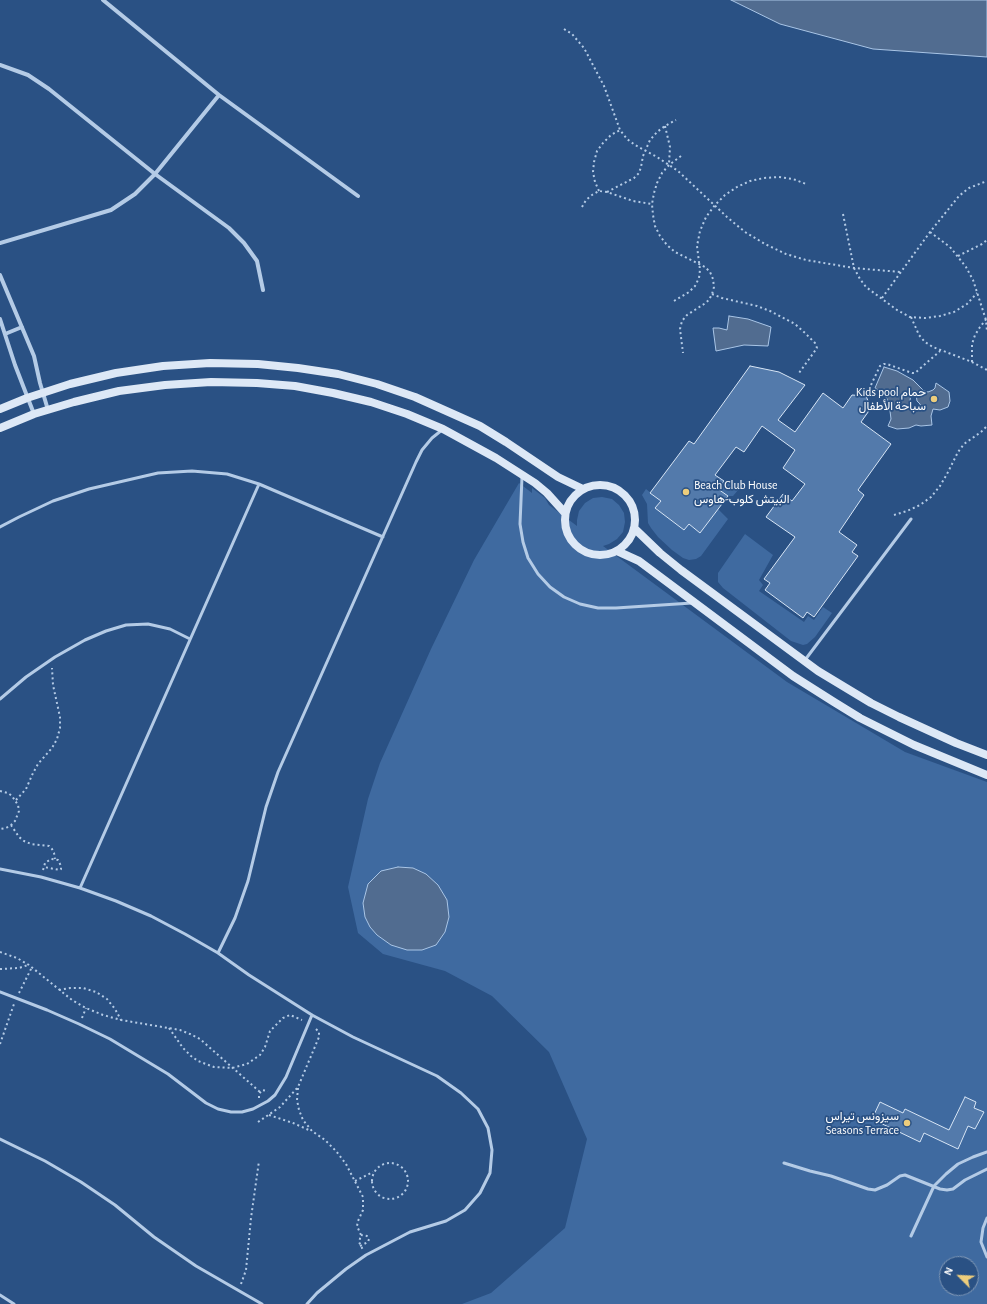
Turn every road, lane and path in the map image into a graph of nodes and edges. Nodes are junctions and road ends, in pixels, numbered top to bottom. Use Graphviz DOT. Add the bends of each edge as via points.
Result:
graph roads {
  1 [pos="103,0"];
  2 [pos="564,29"];
  3 [pos="0,65"];
  4 [pos="219,95"];
  5 [pos="676,120"];
  6 [pos="665,126"];
  7 [pos="620,130"];
  8 [pos="645,150"];
  9 [pos="681,156"];
  10 [pos="669,165"];
  11 [pos="155,174"];
  12 [pos="987,181"];
  13 [pos="806,184"];
  14 [pos="600,191"];
  15 [pos="607,192"];
  16 [pos="358,196"];
  17 [pos="652,204"];
  18 [pos="715,205"];
  19 [pos="582,207"];
  20 [pos="843,214"];
  21 [pos="930,232"];
  22 [pos="987,240"];
  23 [pos="0,243"];
  24 [pos="958,256"];
  25 [pos="698,263"];
  26 [pos="854,268"];
  27 [pos="900,272"];
  28 [pos="0,275"];
  29 [pos="264,290"];
  30 [pos="977,293"];
  31 [pos="712,294"];
  32 [pos="882,298"];
  33 [pos="674,301"];
  34 [pos="910,317"];
  35 [pos="0,319"];
  36 [pos="986,319"];
  37 [pos="22,327"];
  38 [pos="987,332"];
  39 [pos="5,334"];
  40 [pos="940,351"];
  41 [pos="683,353"];
  42 [pos="972,362"];
  43 [pos="987,370"];
  44 [pos="799,373"];
  45 [pos="871,385"];
  46 [pos="43,392"];
  47 [pos="27,398"];
  48 [pos="0,409"];
  49 [pos="48,410"];
  50 [pos="34,414"];
  51 [pos="987,426"];
  52 [pos="0,428"];
  53 [pos="443,429"];
  54 [pos="522,475"];
  55 [pos="259,484"];
  56 [pos="584,489"];
  57 [pos="565,513"];
  58 [pos="894,515"];
  59 [pos="911,519"];
  60 [pos="0,527"];
  61 [pos="634,528"];
  62 [pos="383,537"];
  63 [pos="617,551"];
  64 [pos="694,603"];
  65 [pos="190,639"];
  66 [pos="55,658"];
  67 [pos="804,661"];
  68 [pos="0,699"];
  69 [pos="986,754"];
  70 [pos="987,775"];
  71 [pos="0,791"];
  72 [pos="16,800"];
  73 [pos="11,825"];
  74 [pos="0,830"];
  75 [pos="55,859"];
  76 [pos="44,867"];
  77 [pos="0,869"];
  78 [pos="41,877"];
  79 [pos="80,888"];
  80 [pos="0,952"];
  81 [pos="218,953"];
  82 [pos="29,965"];
  83 [pos="0,969"];
  84 [pos="58,990"];
  85 [pos="0,992"];
  86 [pos="86,1008"];
  87 [pos="312,1014"];
  88 [pos="121,1020"];
  89 [pos="79,1024"];
  90 [pos="308,1024"];
  91 [pos="169,1028"];
  92 [pos="232,1068"];
  93 [pos="298,1087"];
  94 [pos="260,1092"];
  95 [pos="269,1115"];
  96 [pos="258,1122"];
  97 [pos="312,1131"];
  98 [pos="0,1139"];
  99 [pos="987,1152"];
  100 [pos="259,1161"];
  101 [pos="784,1163"];
  102 [pos="987,1169"];
  103 [pos="374,1171"];
  104 [pos="355,1181"];
  105 [pos="934,1186"];
  106 [pos="987,1218"];
  107 [pos="361,1235"];
  108 [pos="911,1236"];
  109 [pos="360,1246"];
  110 [pos="366,1255"];
  111 [pos="987,1257"];
  112 [pos="238,1291"];
  113 [pos="0,1295"];
  114 [pos="14,1304"];
  115 [pos="262,1304"];
  116 [pos="307,1304"];
  1 -- 4 [label="street"];
  2 -- 7 [label="path" via="584,48 604,86"];
  3 -- 11 [label="street" via="28,75 49,88"];
  4 -- 11 [label="street"];
  4 -- 16 [label="street"];
  5 -- 6 [label="path"];
  6 -- 8 [label="path" via="650,140"];
  6 -- 10 [label="path" via="670,148"];
  7 -- 8 [label="path" via="627,139"];
  7 -- 14 [label="path" via="603,142 597,152 593,172"];
  8 -- 10 [label="path"];
  8 -- 15 [label="path" via="639,173"];
  9 -- 10 [label="path"];
  10 -- 17 [label="path" via="657,183"];
  10 -- 18 [label="path"];
  11 -- 23 [label="street" via="135,194 110,210"];
  11 -- 29 [label="street" via="229,228 244,243 257,261"];
  12 -- 21 [label="path" via="959,196"];
  13 -- 18 [label="path" via="779,177 757,179 737,187"];
  14 -- 15 [label="path"];
  14 -- 19 [label="path" via="586,200"];
  15 -- 17 [label="path"];
  17 -- 25 [label="path" via="655,226 667,245 675,252"];
  18 -- 25 [label="path" via="700,231 697,246"];
  18 -- 26 [label="path" via="745,232 786,254"];
  20 -- 26 [label="path"];
  21 -- 24 [label="path"];
  21 -- 27 [label="path"];
  22 -- 24 [label="path"];
  24 -- 30 [label="path" via="973,280"];
  25 -- 31 [label="path" via="710,272 714,287"];
  25 -- 33 [label="path" via="699,278 695,286"];
  26 -- 27 [label="path"];
  26 -- 32 [label="path" via="866,287"];
  27 -- 32 [label="path"];
  28 -- 37 [label="street"];
  30 -- 34 [label="path" via="954,312 925,318"];
  30 -- 36 [label="path"];
  31 -- 41 [label="path" via="682,322 680,329"];
  31 -- 44 [label="path" via="770,310 805,333 817,348"];
  32 -- 34 [label="path"];
  34 -- 40 [label="path" via="926,342"];
  35 -- 39 [label="street"];
  36 -- 38 [label="path"];
  36 -- 42 [label="path" via="975,335"];
  37 -- 39 [label="street"];
  37 -- 46 [label="street" via="34,356"];
  39 -- 47 [label="street"];
  40 -- 42 [label="path"];
  40 -- 45 [label="path" via="915,372 884,364 880,366"];
  42 -- 43 [label="path"];
  46 -- 47 [label="street"];
  46 -- 49 [label="street"];
  46 -- 56 [label="street" via="116,373 210,363 258,364 338,374 408,395 480,426 558,477"];
  47 -- 48 [label="street"];
  47 -- 50 [label="street"];
  49 -- 50 [label="street"];
  49 -- 53 [label="street" via="119,391 165,385 257,383 295,386 371,402"];
  50 -- 52 [label="street"];
  51 -- 58 [label="path" via="964,444 931,497 907,512"];
  53 -- 54 [label="street"];
  53 -- 62 [label="lane" via="422,450"];
  54 -- 57 [label="street" via="547,493"];
  54 -- 64 [label="lane" via="520,524 523,542 534,569 550,587 564,597 598,608"];
  55 -- 60 [label="lane" via="227,474 192,471 158,473 89,489 53,501"];
  55 -- 62 [label="lane"];
  55 -- 65 [label="lane"];
  56 -- 57 [label="street" via="575,495"];
  56 -- 61 [label="street" via="605,485 625,495 634,510"];
  57 -- 63 [label="street" via="566,531 575,546 591,555 609,555"];
  59 -- 67 [label="lane"];
  61 -- 63 [label="street" via="631,537"];
  61 -- 67 [label="street" via="681,570"];
  62 -- 81 [label="lane" via="278,772 266,807 248,881 235,918"];
  63 -- 64 [label="street" via="639,561"];
  64 -- 70 [label="street" via="793,676 860,718 914,745"];
  65 -- 66 [label="lane" via="148,624 126,625 85,640"];
  65 -- 79 [label="lane"];
  66 -- 68 [label="lane" via="26,677"];
  66 -- 72 [label="path" via="52,681 60,717 57,739 38,764 26,789"];
  67 -- 69 [label="street" via="844,687 899,717"];
  71 -- 72 [label="path" via="8,793"];
  72 -- 73 [label="path" via="18,816"];
  73 -- 74 [label="path"];
  73 -- 75 [label="path" via="24,841 49,846"];
  75 -- 76 [label="path" via="47,860"];
  75 -- 76 [label="path" via="60,862 61,870"];
  76 -- 78 [label="path"];
  77 -- 78 [label="lane"];
  78 -- 79 [label="lane"];
  79 -- 81 [label="lane" via="151,916"];
  80 -- 82 [label="path"];
  81 -- 87 [label="lane"];
  82 -- 83 [label="path"];
  82 -- 84 [label="path"];
  84 -- 86 [label="path"];
  84 -- 88 [label="path" via="83,988 96,992 107,999"];
  85 -- 89 [label="lane"];
  86 -- 88 [label="path"];
  86 -- 89 [label="path"];
  87 -- 90 [label="lane"];
  87 -- 110 [label="lane" via="437,1076 478,1109 488,1128 492,1150 490,1173 480,1193 465,1210 446,1221 410,1232"];
  88 -- 91 [label="path"];
  89 -- 90 [label="lane" via="168,1074 206,1103 218,1109 242,1112 262,1105 275,1095 286,1077"];
  90 -- 92 [label="path" via="293,1016 286,1016 273,1026 266,1047 260,1055 247,1064"];
  90 -- 93 [label="path" via="316,1028 319,1037"];
  91 -- 92 [label="path" via="180,1030 200,1040"];
  91 -- 92 [label="path" via="183,1048 198,1061 214,1067"];
  92 -- 94 [label="path"];
  93 -- 95 [label="path"];
  93 -- 97 [label="path" via="299,1110"];
  95 -- 96 [label="path"];
  95 -- 97 [label="path"];
  97 -- 104 [label="path" via="336,1152"];
  98 -- 112 [label="lane" via="81,1182 115,1205 154,1237"];
  99 -- 105 [label="lane" via="958,1164"];
  100 -- 112 [label="path" via="246,1270"];
  101 -- 105 [label="lane" via="868,1189 882,1188 905,1175"];
  102 -- 105 [label="lane" via="953,1189"];
  103 -- 103 [label="path" via="373,1188 380,1196 385,1199 396,1198 405,1191 407,1174 400,1166 383,1164"];
  103 -- 104 [label="path"];
  104 -- 107 [label="path" via="364,1203 357,1226"];
  105 -- 108 [label="lane"];
  106 -- 111 [label="lane" via="981,1242"];
  107 -- 109 [label="path"];
  107 -- 109 [label="path" via="369,1239"];
  109 -- 110 [label="path"];
  110 -- 116 [label="lane" via="317,1293"];
  112 -- 115 [label="lane"];
  113 -- 114 [label="lane"];
}
